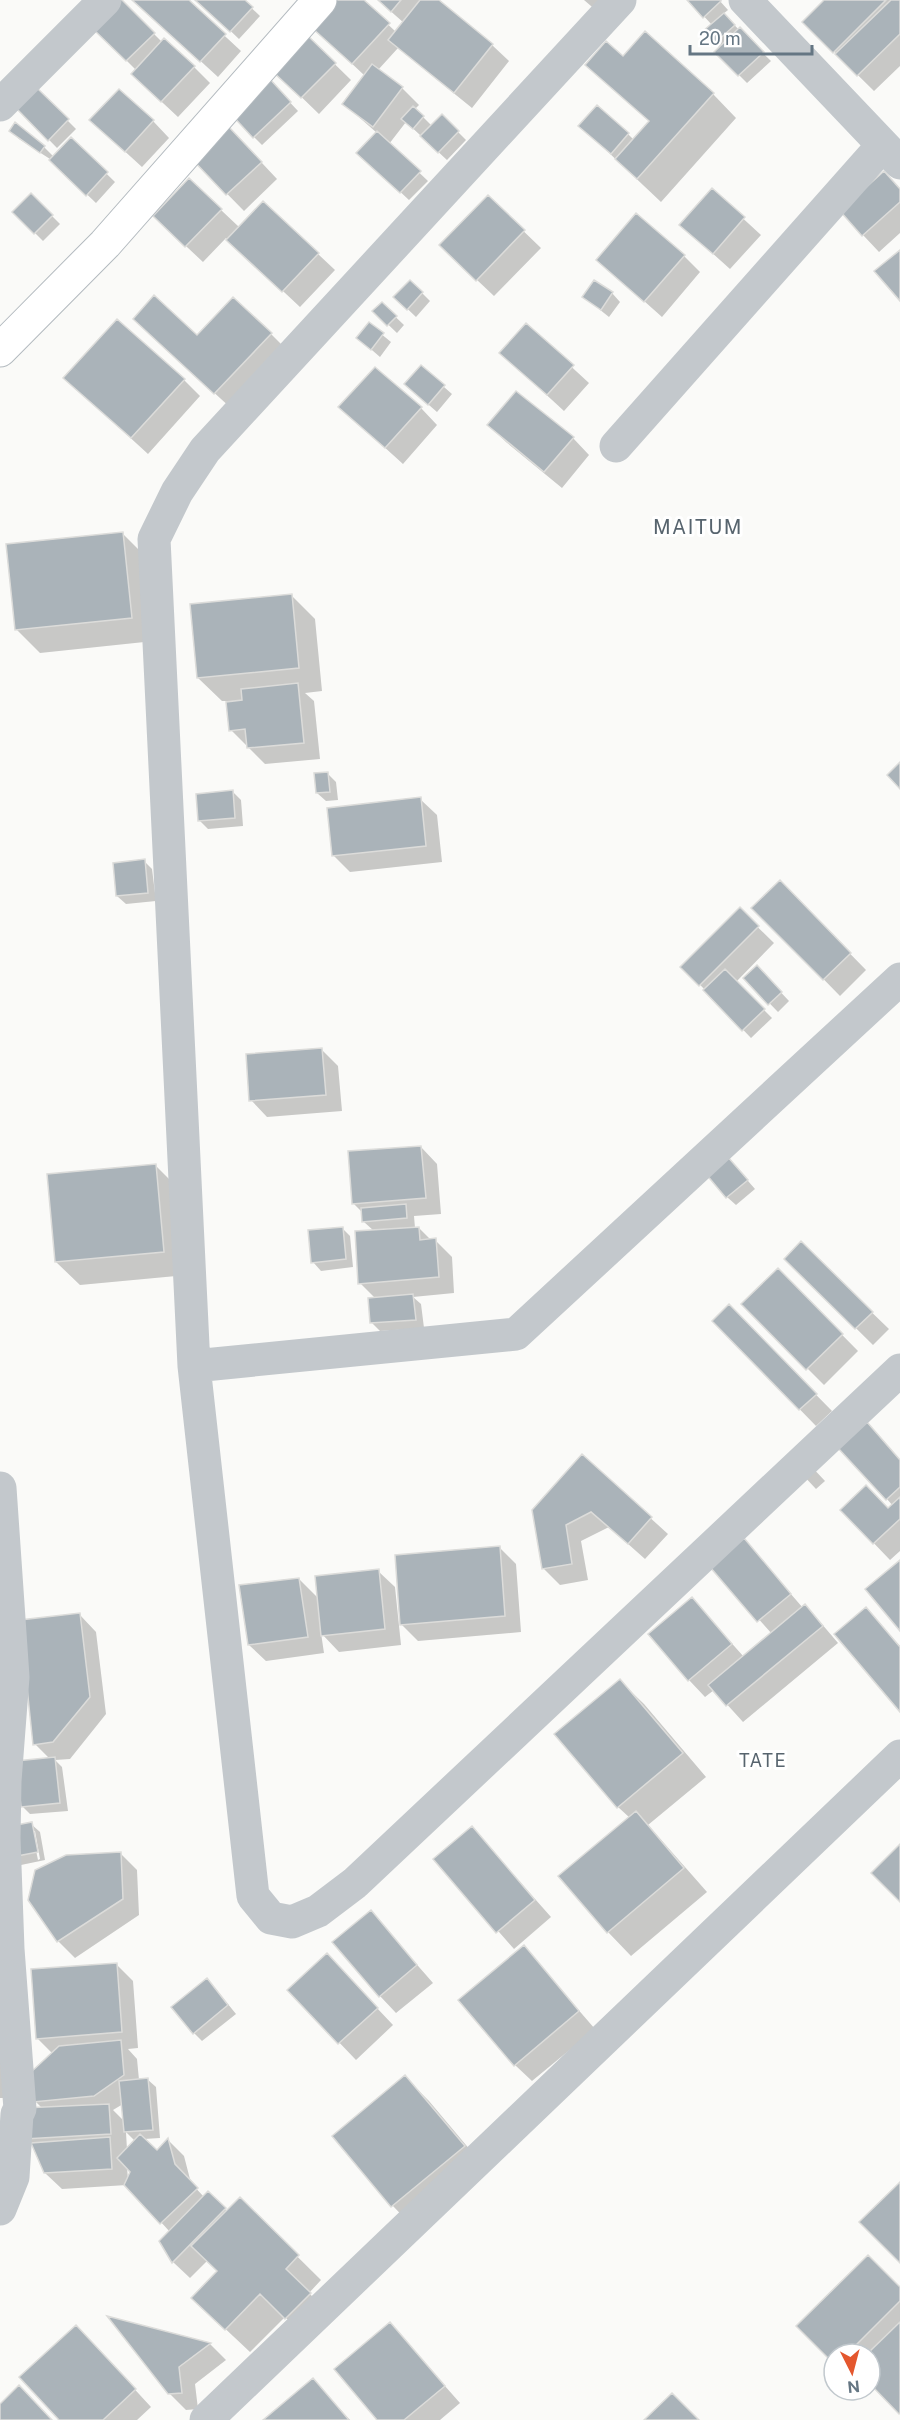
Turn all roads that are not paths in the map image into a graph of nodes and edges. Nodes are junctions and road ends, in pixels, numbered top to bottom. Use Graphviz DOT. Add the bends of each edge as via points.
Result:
graph roads {
  1 [pos="105,0"];
  2 [pos="320,0"];
  3 [pos="620,0"];
  4 [pos="745,0"];
  5 [pos="5,91"];
  6 [pos="892,154"];
  7 [pos="0,350"];
  8 [pos="616,446"];
  9 [pos="900,979"];
  10 [pos="194,1366"];
  11 [pos="900,1370"];
  12 [pos="0,1488"];
  13 [pos="4,1740"];
  14 [pos="900,1756"];
  15 [pos="4,1950"];
  16 [pos="0,2209"];
  17 [pos="206,2420"];
  1 -- 5 [label="street"];
  2 -- 7 [label="street" via="105,244"];
  3 -- 10 [label="street" via="205,450 177,492 154,539"];
  4 -- 6 [label="street"];
  6 -- 8 [label="street"];
  9 -- 10 [label="street" via="516,1334"];
  10 -- 11 [label="street" via="253,1896 271,1918 292,1922 318,1911 355,1883"];
  12 -- 13 [label="street" via="13,1666"];
  13 -- 15 [label="street"];
  14 -- 17 [label="street"];
  15 -- 16 [label="street" via="20,2109 13,2177"];
}
